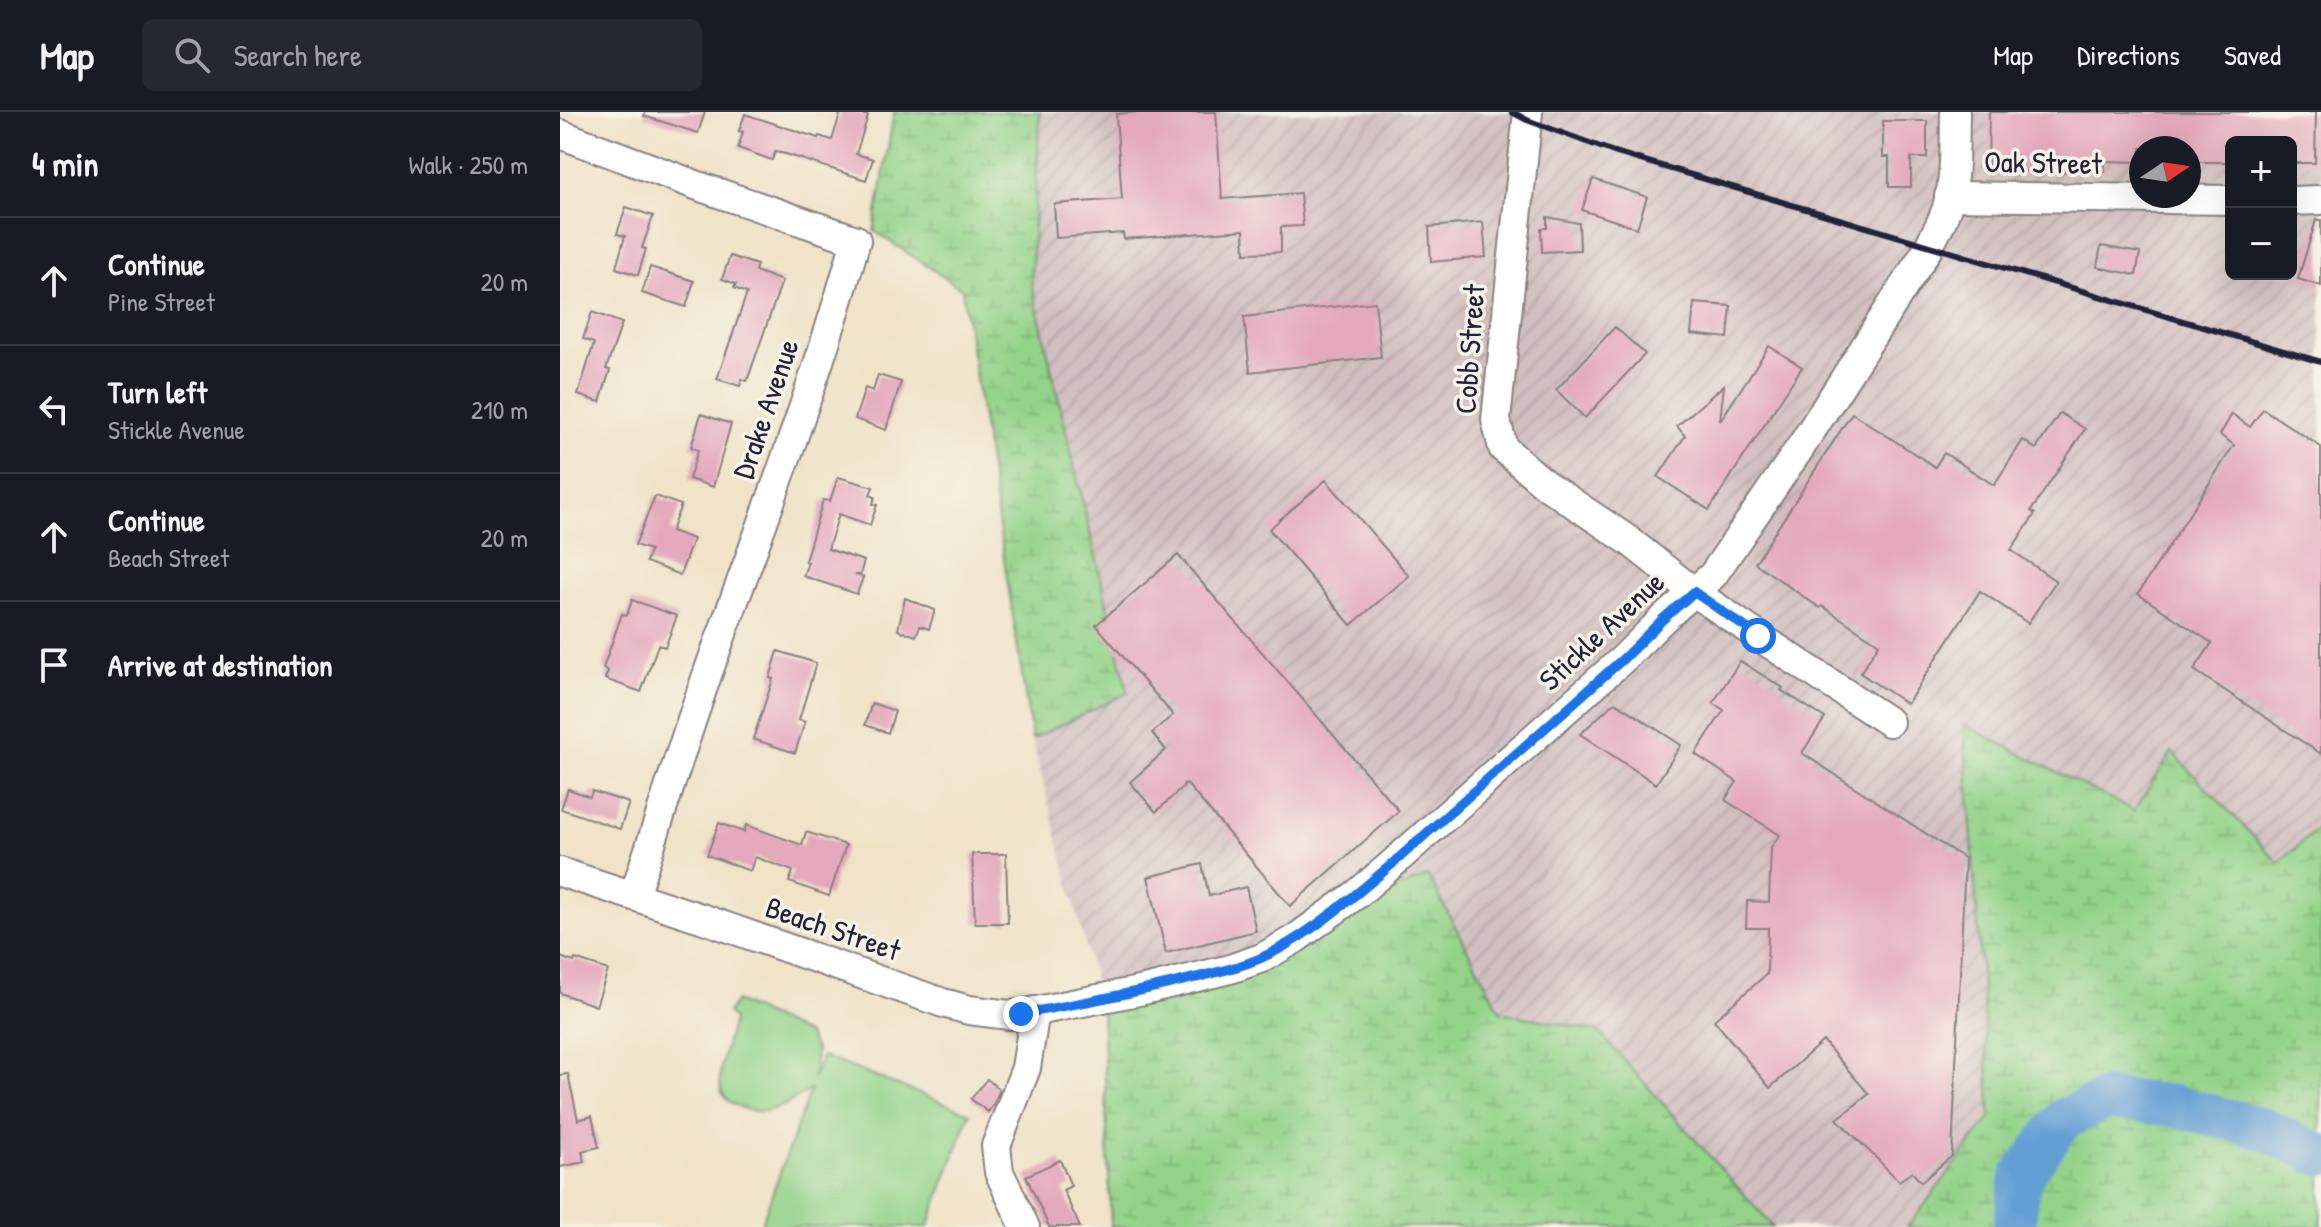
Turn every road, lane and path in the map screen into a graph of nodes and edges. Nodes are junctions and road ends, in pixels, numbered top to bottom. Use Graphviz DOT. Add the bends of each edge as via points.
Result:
graph roads {
  1 [pos="1528,112"];
  2 [pos="1955,112"];
  3 [pos="560,134"];
  4 [pos="1949,196"];
  5 [pos="2225,200"];
  6 [pos="2321,200"];
  7 [pos="2297,201"];
  8 [pos="1694,592"];
  9 [pos="1889,722"];
  10 [pos="560,872"];
  11 [pos="634,895"];
  12 [pos="1088,1001"];
  13 [pos="1035,1011"];
  14 [pos="1025,1227"];
  1 -- 8 [label="street, Cobb Street" via="1496,420 1499,439 1546,485"];
  2 -- 4 [label="street, Stickle Avenue"];
  3 -- 11 [label="street, Drake Avenue" via="856,240 779,480"];
  4 -- 5 [label="street, Oak Street"];
  4 -- 8 [label="street, Stickle Avenue" via="1929,247 1802,445 1713,575"];
  6 -- 7 [label="street"];
  8 -- 9 [label="street"];
  8 -- 12 [label="street, Stickle Avenue" via="1391,865 1295,939 1230,969"];
  10 -- 11 [label="street, Beach Street"];
  11 -- 13 [label="street, Beach Street" via="943,1003 1009,1015"];
  12 -- 13 [label="street, Beach Street"];
  13 -- 14 [label="street" via="1026,1068 996,1146 999,1172"];
}
